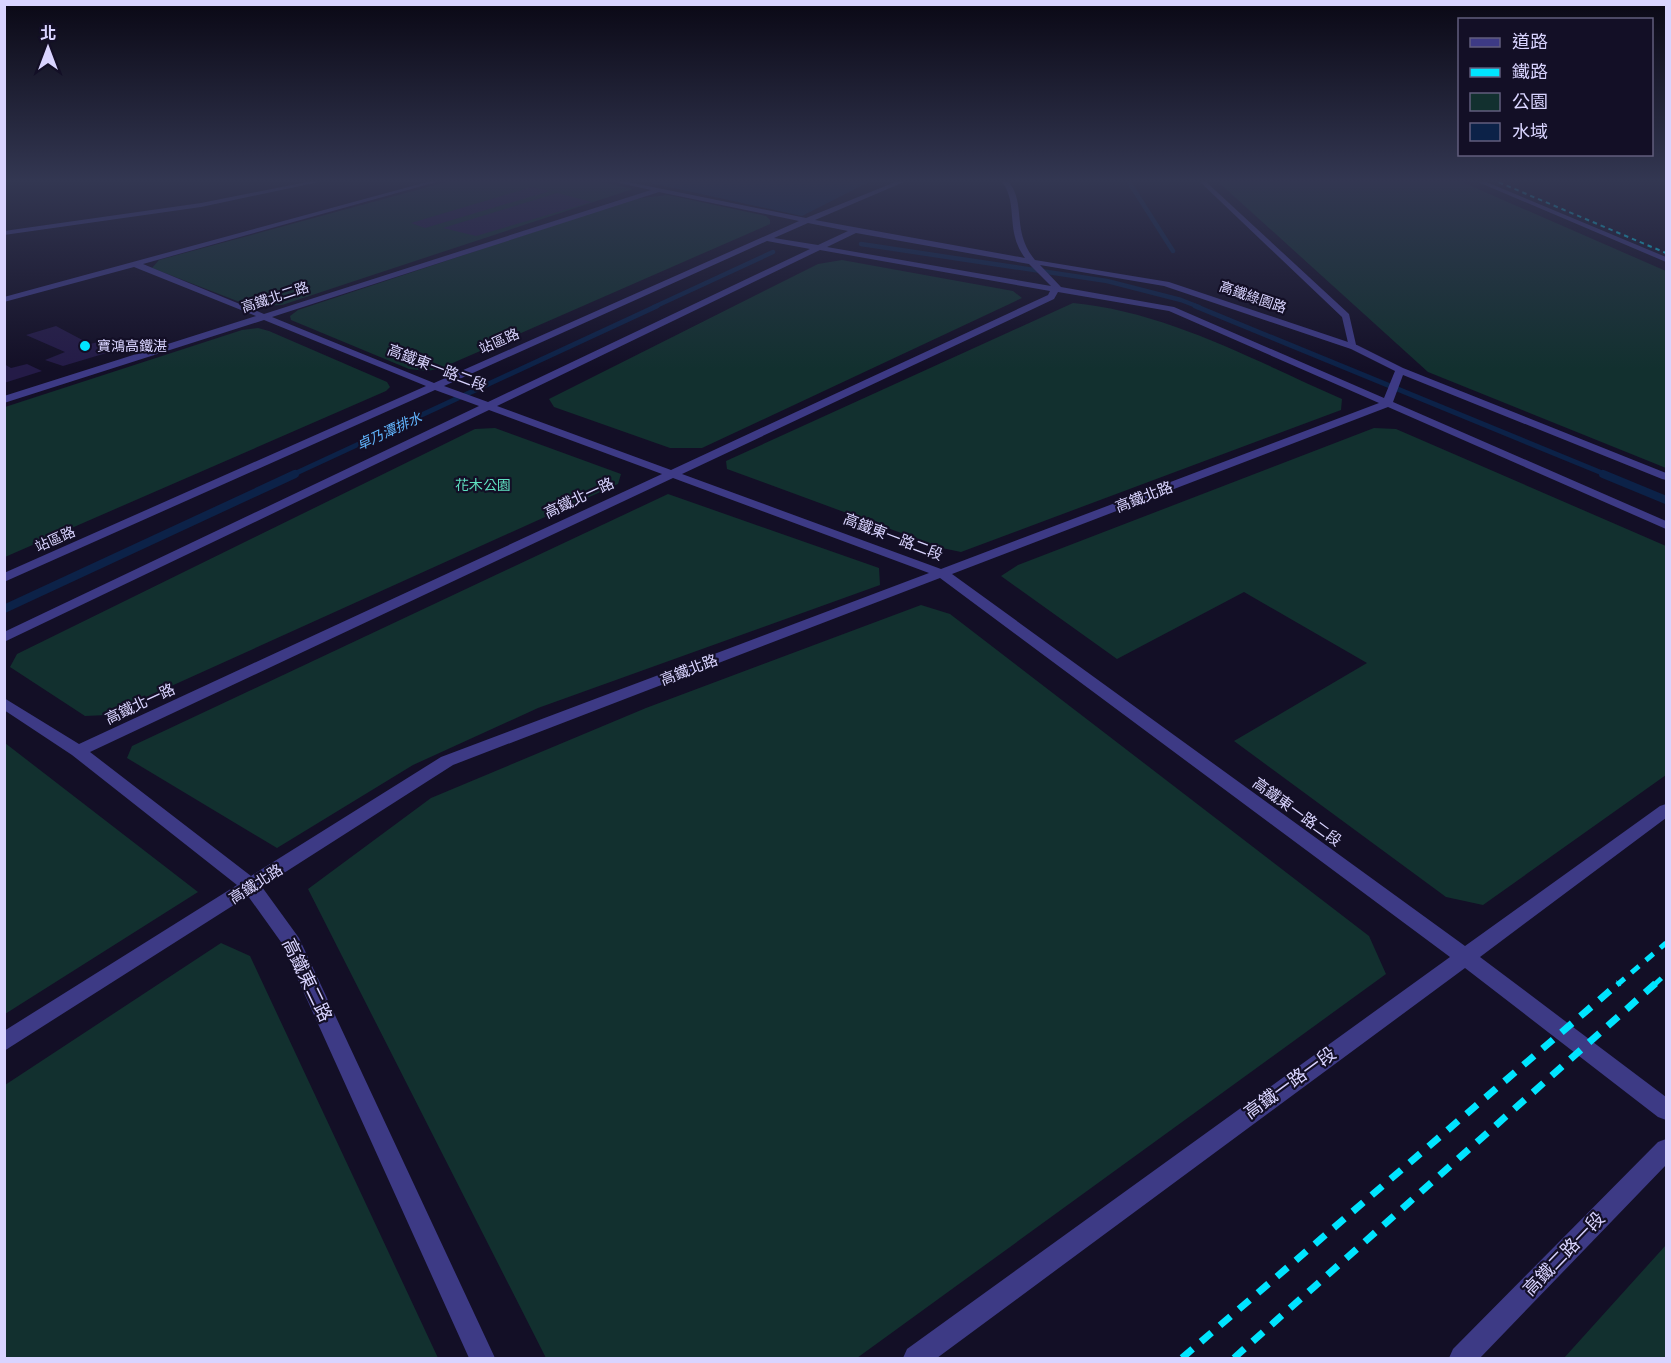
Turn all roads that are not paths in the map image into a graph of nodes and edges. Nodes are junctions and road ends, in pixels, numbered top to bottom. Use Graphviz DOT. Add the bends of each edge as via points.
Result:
graph roads {
  1 [pos="212,243"];
  2 [pos="491,243"];
  3 [pos="759,243"];
  4 [pos="789,243"];
  5 [pos="831,243"];
  6 [pos="927,243"];
  7 [pos="1021,243"];
  8 [pos="1268,243"];
  9 [pos="1623,243"];
  10 [pos="821,248"];
  11 [pos="1030,259"];
  12 [pos="1666,261"];
  13 [pos="135,264"];
  14 [pos="1057,287"];
  15 [pos="4,300"];
  16 [pos="262,315"];
  17 [pos="1354,346"];
  18 [pos="1400,370"];
  19 [pos="434,386"];
  20 [pos="4,400"];
  21 [pos="1387,404"];
  22 [pos="490,405"];
  23 [pos="672,472"];
  24 [pos="1666,477"];
  25 [pos="1666,525"];
  26 [pos="943,574"];
  27 [pos="4,578"];
  28 [pos="4,638"];
  29 [pos="4,703"];
  30 [pos="78,751"];
  31 [pos="1666,810"];
  32 [pos="252,887"];
  33 [pos="1464,956"];
  34 [pos="4,1042"];
  35 [pos="1666,1110"];
  36 [pos="1666,1150"];
  37 [pos="482,1359"];
  38 [pos="916,1359"];
  39 [pos="1462,1359"];
  1 -- 13 [label="street"];
  2 -- 16 [label="street, 高鐵北二路"];
  3 -- 19 [label="street, 站區路"];
  4 -- 10 [label="street"];
  5 -- 10 [label="street"];
  6 -- 11 [label="street, 高鐵綠園路"];
  7 -- 11 [label="street"];
  8 -- 17 [label="street" via="1346,316"];
  9 -- 12 [label="street"];
  10 -- 14 [label="street"];
  10 -- 22 [label="street"];
  11 -- 14 [label="street"];
  11 -- 17 [label="street, 高鐵綠園路" via="1166,284"];
  13 -- 15 [label="street"];
  13 -- 16 [label="street, 高鐵東一路二段"];
  14 -- 21 [label="street" via="1171,309"];
  14 -- 23 [label="street, 高鐵北一路" via="1051,297"];
  16 -- 19 [label="street, 高鐵東一路二段"];
  16 -- 20 [label="street, 高鐵北二路"];
  17 -- 18 [label="street, 高鐵綠園路"];
  18 -- 21 [label="street"];
  18 -- 24 [label="street, 高鐵綠園路"];
  19 -- 22 [label="street, 高鐵東一路二段"];
  19 -- 27 [label="street, 站區路"];
  21 -- 25 [label="street"];
  21 -- 26 [label="street, 高鐵北路"];
  22 -- 23 [label="street, 高鐵東一路二段"];
  22 -- 28 [label="street"];
  23 -- 26 [label="street, 高鐵東一路二段"];
  23 -- 30 [label="street, 高鐵北一路"];
  26 -- 32 [label="street, 高鐵北路" via="447,761"];
  26 -- 33 [label="street, 高鐵東一路二段"];
  29 -- 30 [label="street, 高鐵東二路"];
  30 -- 32 [label="street, 高鐵東二路"];
  31 -- 33 [label="street, 高鐵一路一段"];
  32 -- 34 [label="street, 高鐵北路"];
  32 -- 37 [label="street, 高鐵東二路" via="289,938"];
  33 -- 35 [label="street, 高鐵東一路二段"];
  33 -- 38 [label="street, 高鐵一路一段"];
  36 -- 39 [label="street, 高鐵二路一段"];
}
